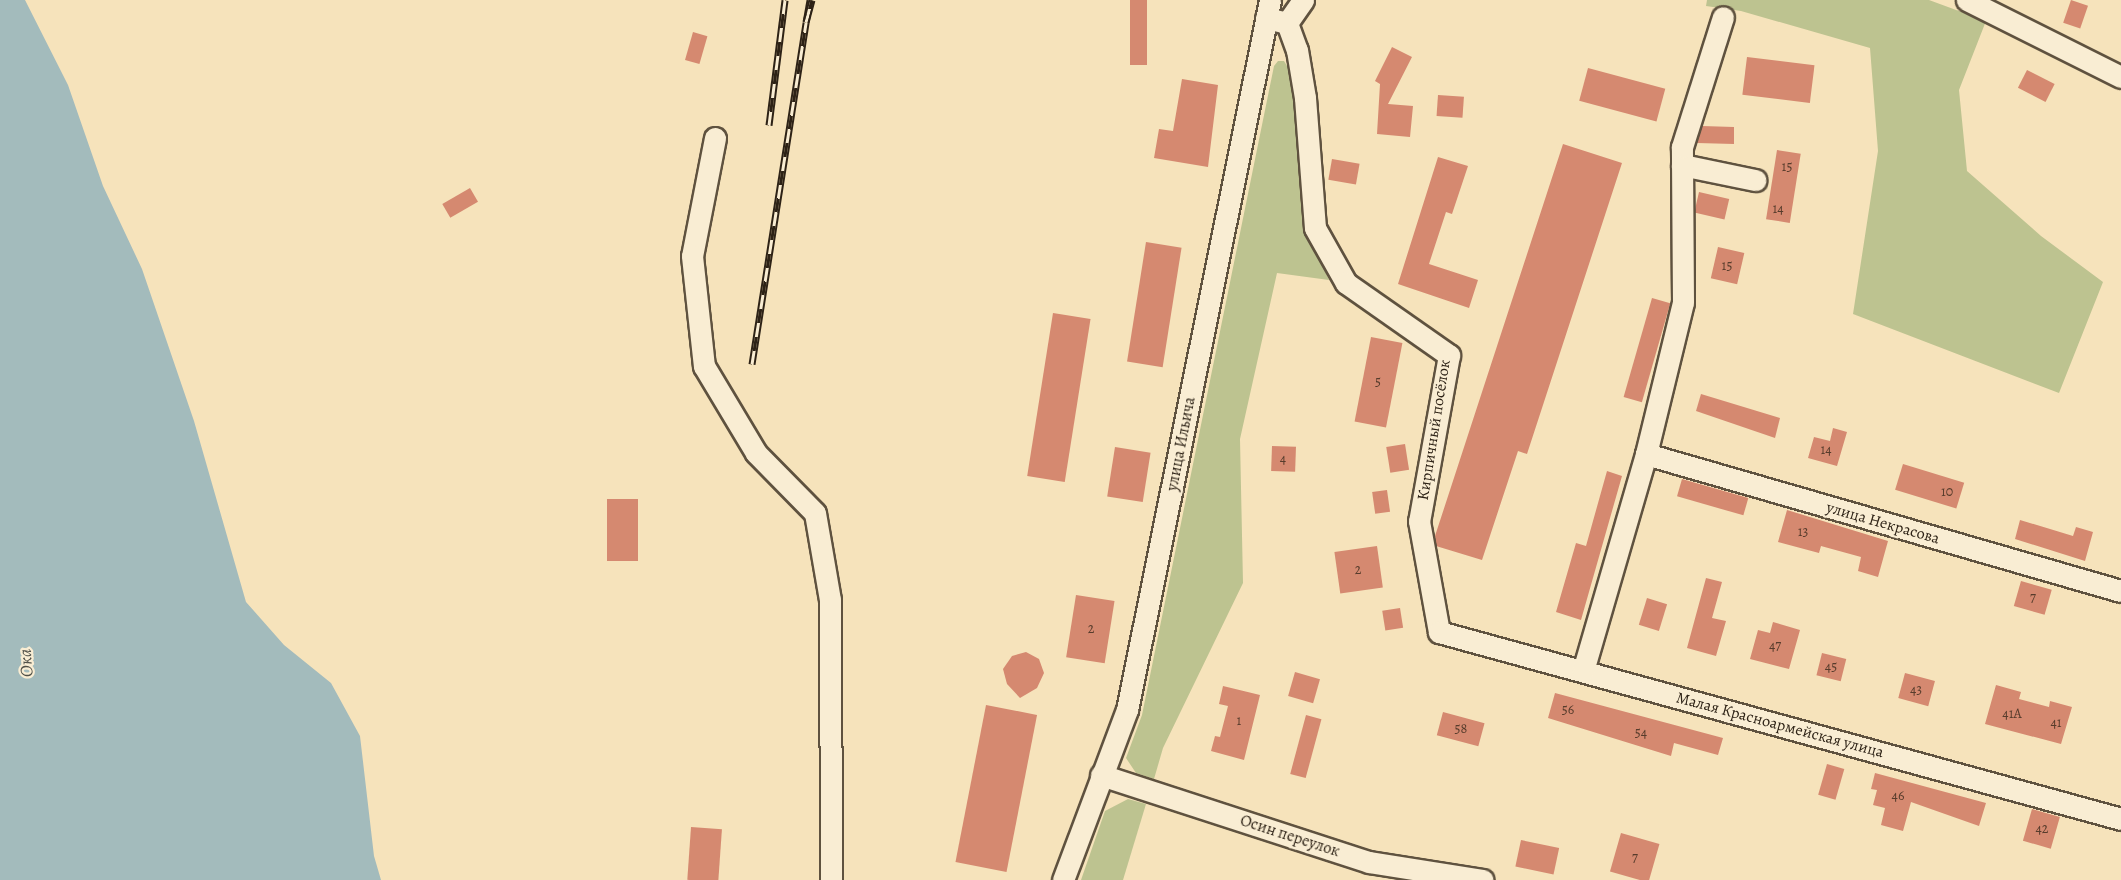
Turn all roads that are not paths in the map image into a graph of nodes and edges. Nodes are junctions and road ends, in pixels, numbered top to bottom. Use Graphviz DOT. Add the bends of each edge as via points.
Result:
graph roads {
  1 [pos="1303,0"];
  2 [pos="1967,0"];
  3 [pos="1268,9"];
  4 [pos="1723,17"];
  5 [pos="1287,23"];
  6 [pos="2121,77"];
  7 [pos="715,138"];
  8 [pos="1682,165"];
  9 [pos="1755,180"];
  10 [pos="1646,454"];
  11 [pos="2121,591"];
  12 [pos="1439,632"];
  13 [pos="1582,671"];
  14 [pos="1101,775"];
  15 [pos="2121,819"];
  16 [pos="831,880"];
  17 [pos="1063,880"];
  18 [pos="1483,880"];
  1 -- 5 [label="street"];
  2 -- 6 [label="street"];
  3 -- 5 [label="street"];
  3 -- 14 [label="street, улица Ильича" via="1127,710"];
  4 -- 8 [label="street" via="1682,147"];
  5 -- 12 [label="street, Кирпичный посёлок" via="1305,98 1315,228 1346,283 1449,355 1419,521"];
  7 -- 16 [label="street" via="692,256 704,366 756,453 814,513 830,600"];
  8 -- 9 [label="street"];
  8 -- 10 [label="street" via="1683,302"];
  10 -- 11 [label="street, улица Некрасова"];
  10 -- 13 [label="street"];
  12 -- 13 [label="street, Малая Красноармейская улица"];
  13 -- 15 [label="street, Малая Красноармейская улица"];
  14 -- 17 [label="street, улица Ильича"];
  14 -- 18 [label="street, Осин переулок" via="1370,862"];
}
